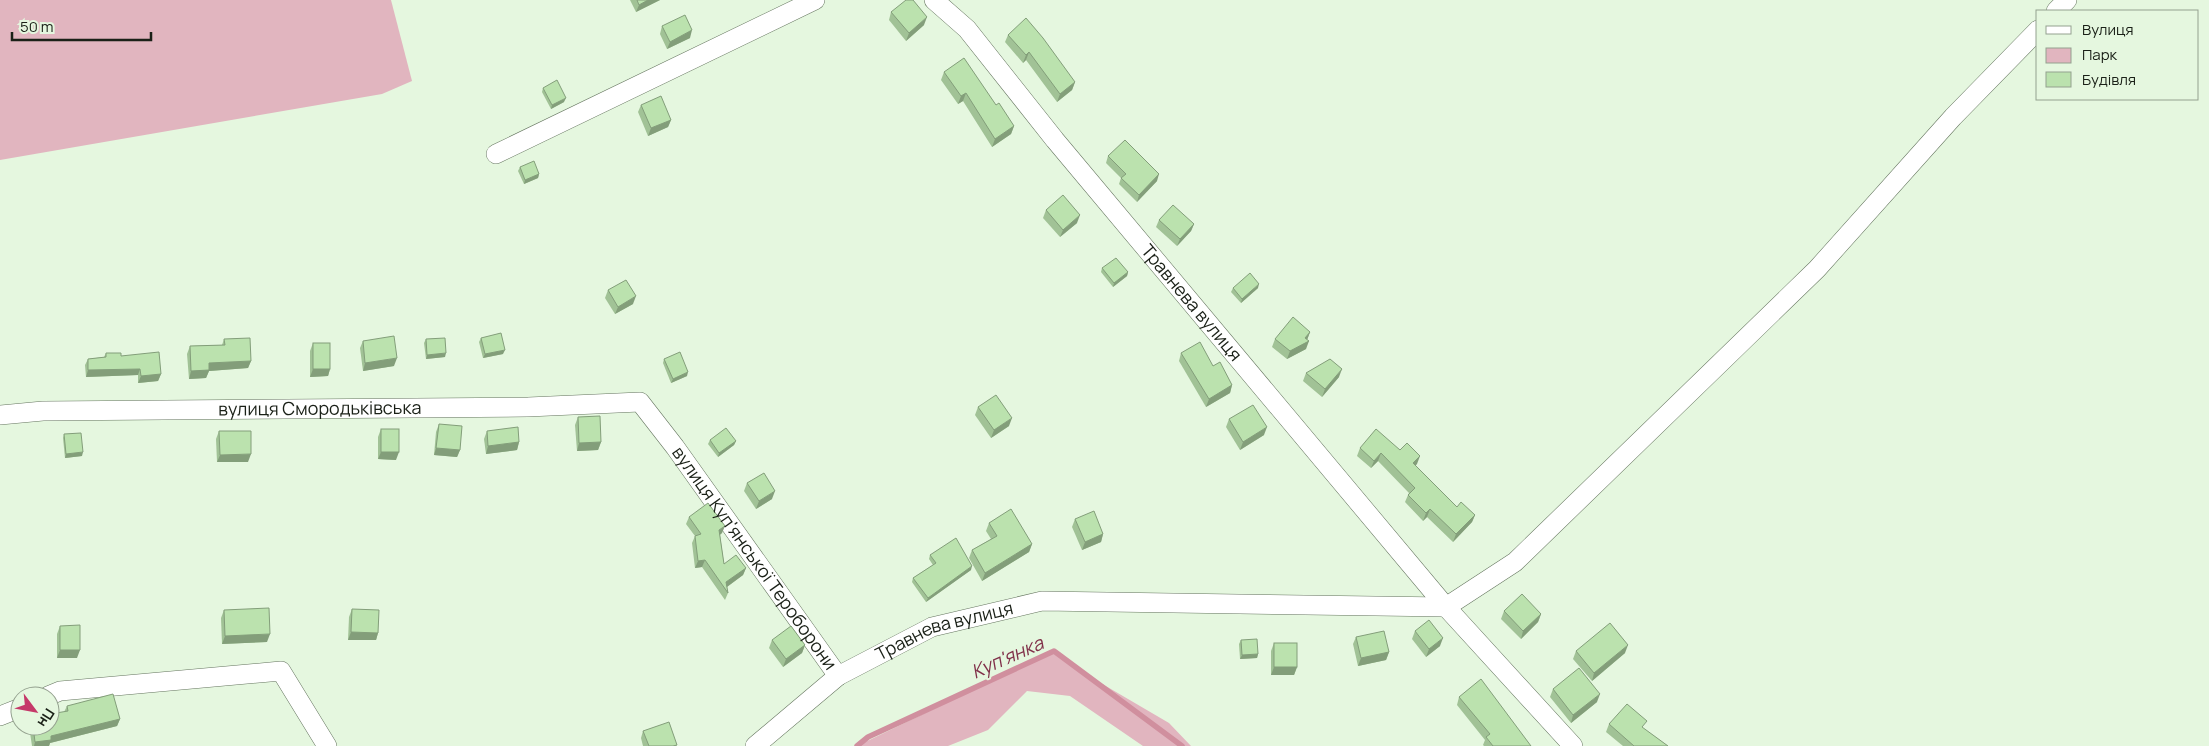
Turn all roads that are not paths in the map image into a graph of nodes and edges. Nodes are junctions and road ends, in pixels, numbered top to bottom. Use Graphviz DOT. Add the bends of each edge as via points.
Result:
graph roads {
  1 [pos="816,0"];
  2 [pos="934,0"];
  3 [pos="2066,0"];
  4 [pos="2057,10"];
  5 [pos="2036,32"];
  6 [pos="496,154"];
  7 [pos="640,402"];
  8 [pos="0,415"];
  9 [pos="1446,607"];
  10 [pos="838,676"];
  11 [pos="60,691"];
  12 [pos="327,746"];
  13 [pos="755,746"];
  14 [pos="1573,746"];
  1 -- 6 [label="street"];
  2 -- 9 [label="street, Травнева вулиця" via="966,29"];
  3 -- 4 [label="street"];
  5 -- 9 [label="street" via="1953,116 1817,269 1515,562"];
  7 -- 8 [label="street, вулиця Смородьківська" via="43,411"];
  7 -- 10 [label="street, вулиця Куп'янської Тероборони"];
  9 -- 10 [label="street, Травнева вулиця" via="1042,601 932,626"];
  9 -- 14 [label="street, Травнева вулиця"];
  10 -- 13 [label="street, вулиця Куп'янської Тероборони"];
  11 -- 12 [label="street" via="281,671"];
}
